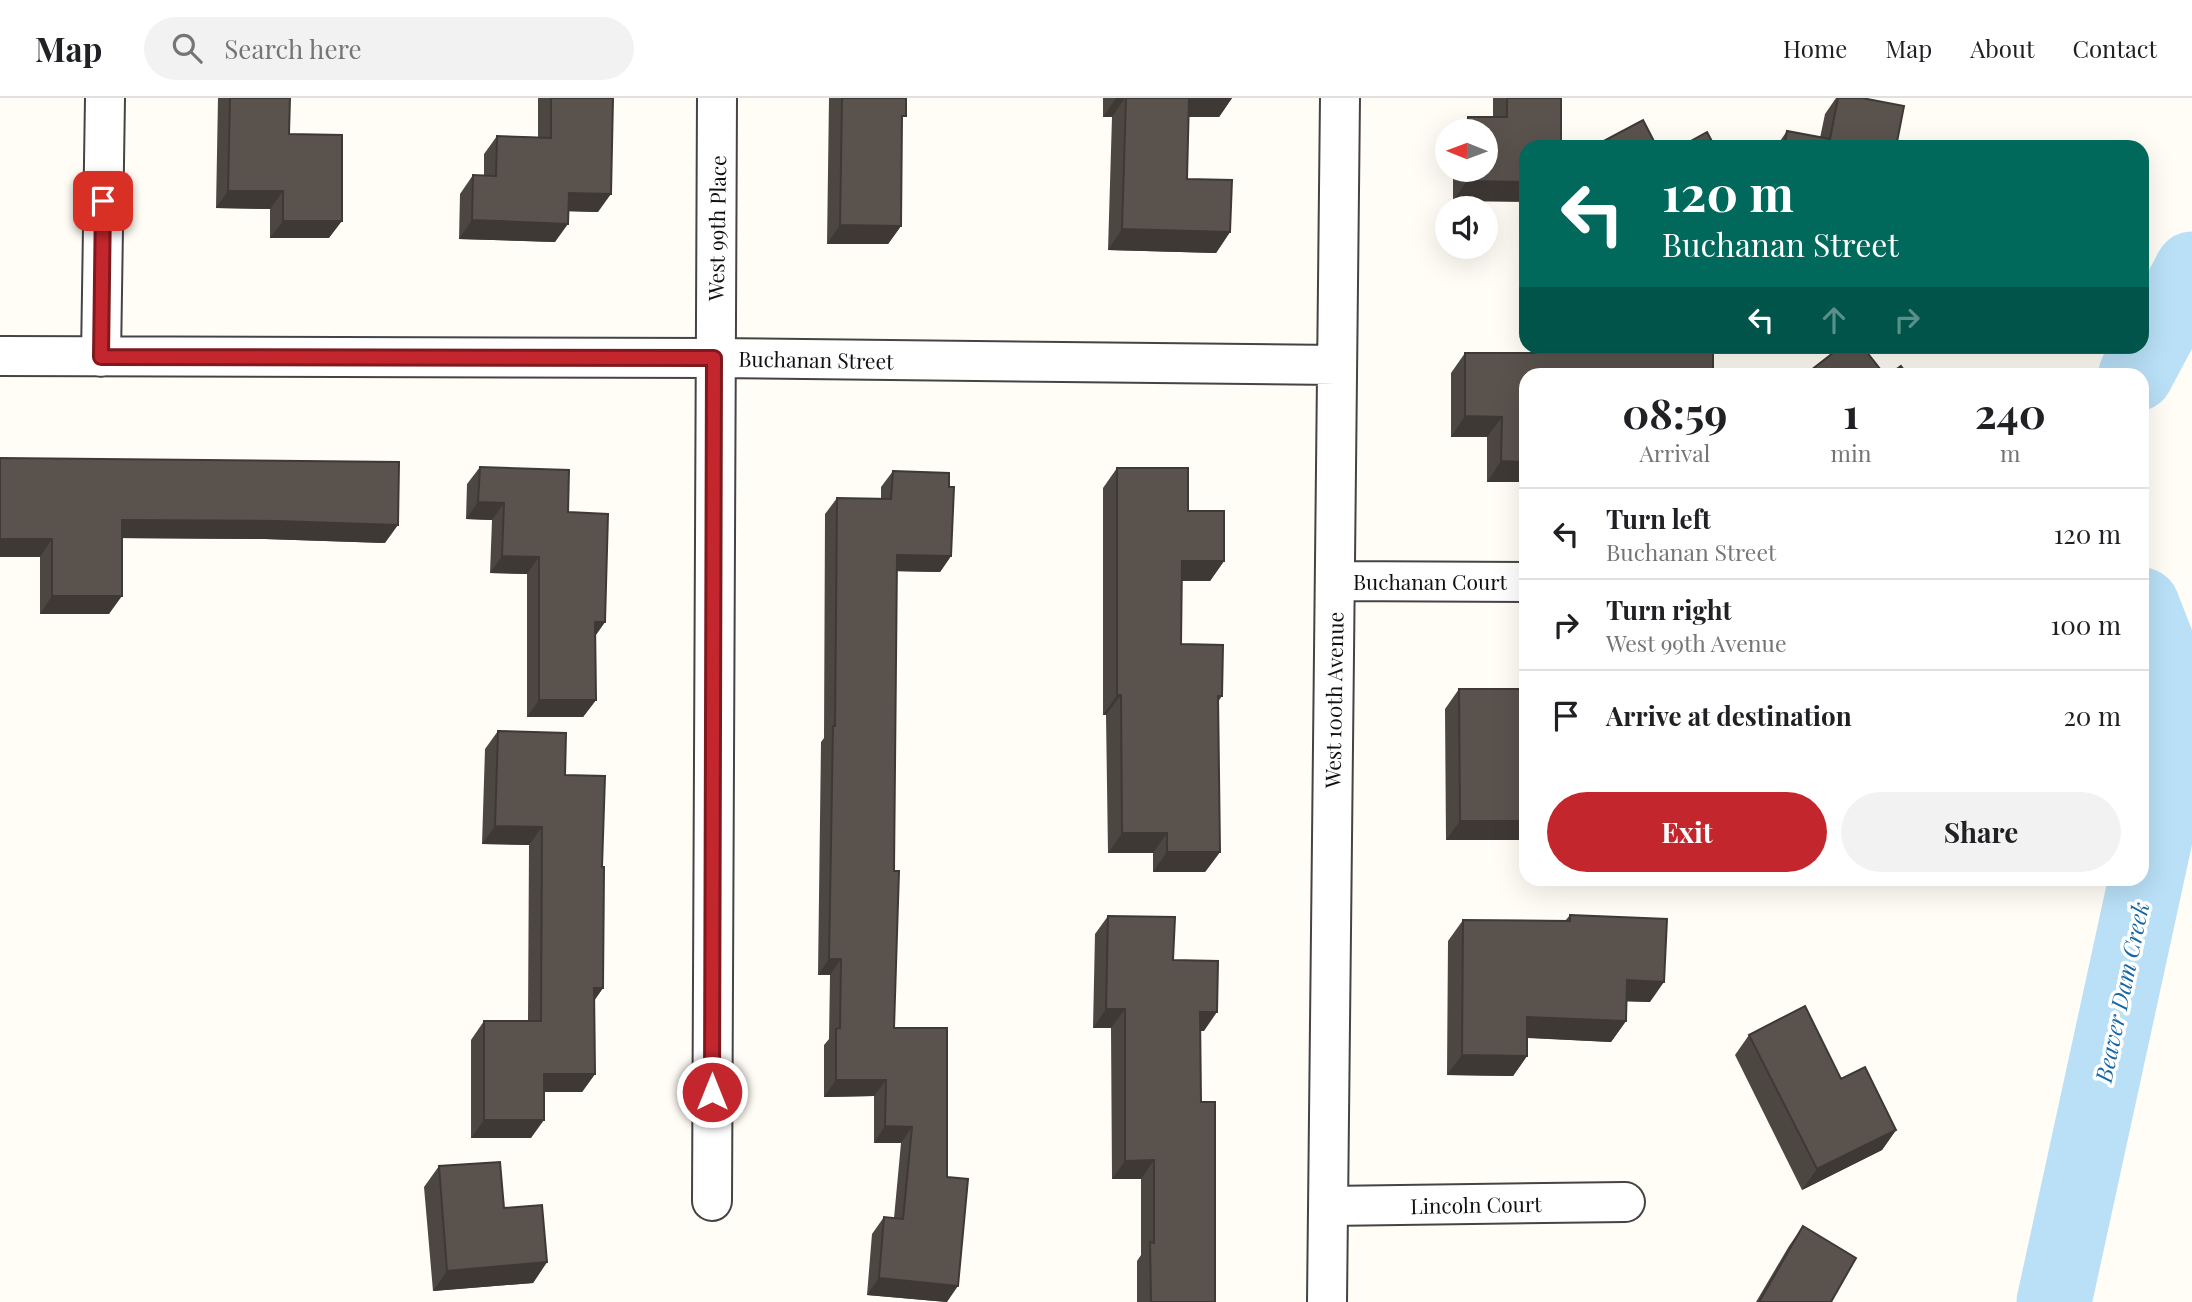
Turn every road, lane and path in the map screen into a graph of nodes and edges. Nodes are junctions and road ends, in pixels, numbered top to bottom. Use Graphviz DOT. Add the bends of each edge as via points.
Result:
graph roads {
  1 [pos="104,98"];
  2 [pos="717,98"];
  3 [pos="1340,98"];
  4 [pos="0,356"];
  5 [pos="101,357"];
  6 [pos="714,358"];
  7 [pos="1337,365"];
  8 [pos="1335,581"];
  9 [pos="1519,582"];
  10 [pos="712,1201"];
  11 [pos="1625,1202"];
  12 [pos="1328,1206"];
  13 [pos="1327,1302"];
  1 -- 5 [label="street"];
  2 -- 6 [label="street, West 99th Place"];
  3 -- 7 [label="street, West 100th Avenue"];
  4 -- 5 [label="street, Buchanan Street"];
  5 -- 6 [label="street, Buchanan Street"];
  6 -- 7 [label="street, Buchanan Street"];
  6 -- 10 [label="street, West 99th Place"];
  7 -- 8 [label="street, West 100th Avenue"];
  8 -- 9 [label="street, Buchanan Court"];
  8 -- 12 [label="street, West 100th Avenue"];
  11 -- 12 [label="street, Lincoln Court"];
  12 -- 13 [label="street, West 100th Avenue"];
}
